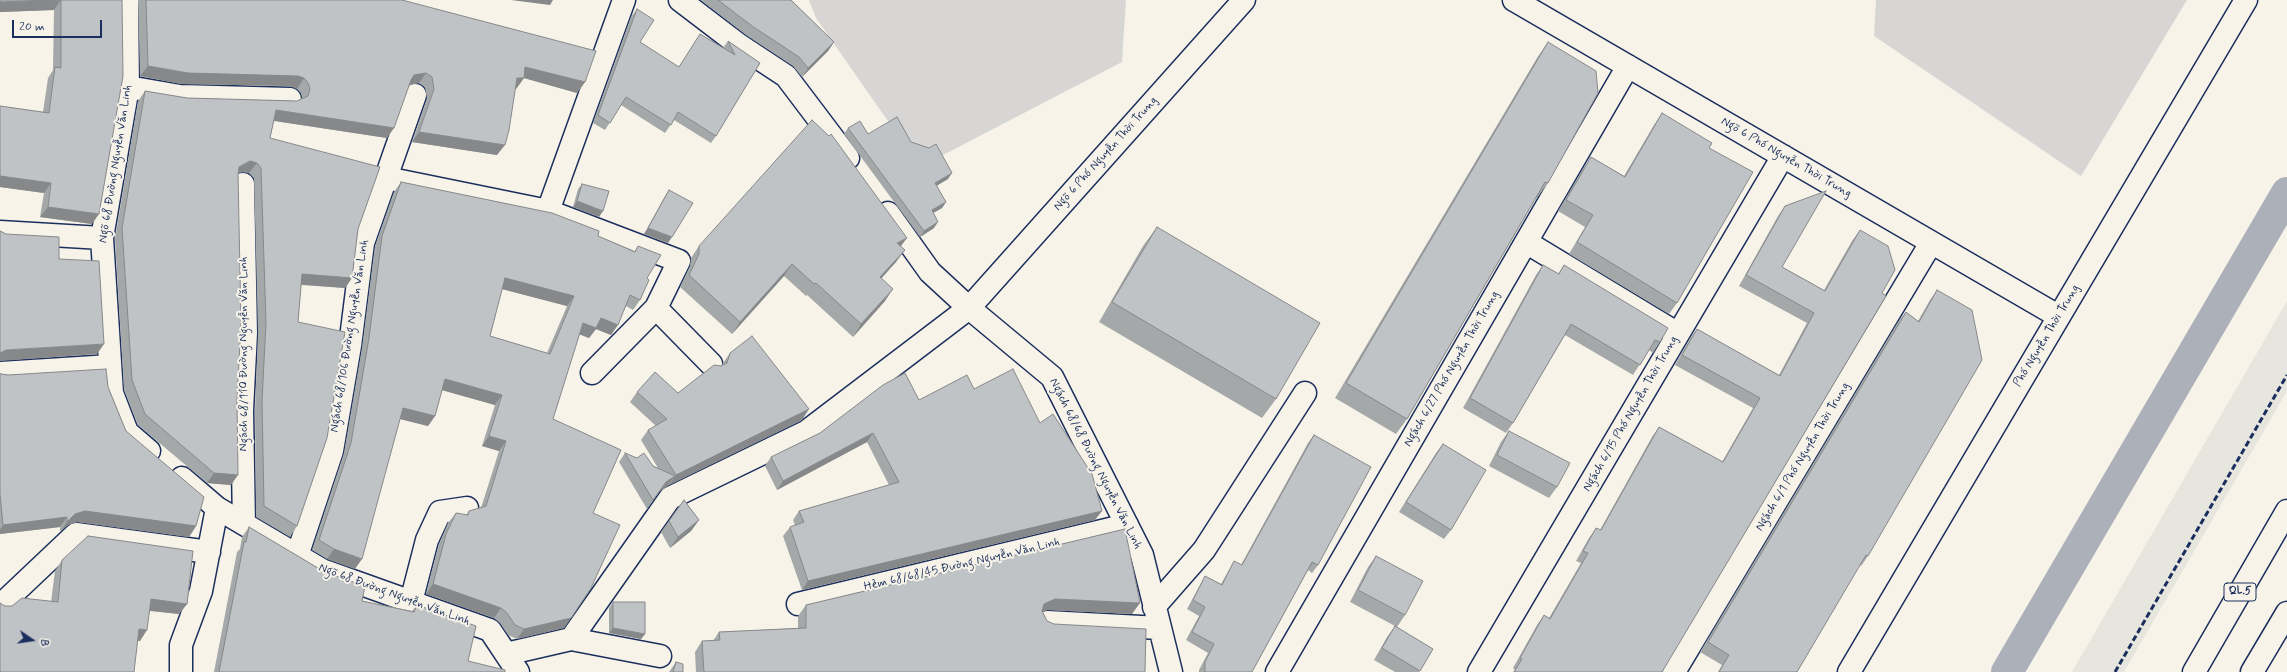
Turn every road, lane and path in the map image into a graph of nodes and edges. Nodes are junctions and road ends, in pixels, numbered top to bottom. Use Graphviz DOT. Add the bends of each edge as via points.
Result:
graph roads {
  1 [pos="127,0"];
  2 [pos="624,0"];
  3 [pos="680,0"];
  4 [pos="1244,0"];
  5 [pos="1514,0"];
  6 [pos="2246,0"];
  7 [pos="1628,66"];
  8 [pos="128,87"];
  9 [pos="415,95"];
  10 [pos="290,99"];
  11 [pos="1783,156"];
  12 [pos="861,176"];
  13 [pos="386,178"];
  14 [pos="243,184"];
  15 [pos="875,196"];
  16 [pos="548,211"];
  17 [pos="0,232"];
  18 [pos="102,238"];
  19 [pos="1526,242"];
  20 [pos="1931,243"];
  21 [pos="656,308"];
  22 [pos="968,308"];
  23 [pos="2058,316"];
  24 [pos="1678,334"];
  25 [pos="711,364"];
  26 [pos="110,366"];
  27 [pos="0,373"];
  28 [pos="592,373"];
  29 [pos="1305,393"];
  30 [pos="217,508"];
  31 [pos="467,508"];
  32 [pos="2287,512"];
  33 [pos="244,524"];
  34 [pos="1127,525"];
  35 [pos="209,552"];
  36 [pos="297,556"];
  37 [pos="411,602"];
  38 [pos="798,604"];
  39 [pos="1,605"];
  40 [pos="1154,607"];
  41 [pos="2287,613"];
  42 [pos="1047,622"];
  43 [pos="1160,628"];
  44 [pos="571,639"];
  45 [pos="506,654"];
  46 [pos="660,656"];
  47 [pos="181,672"];
  48 [pos="518,672"];
  49 [pos="1171,672"];
  50 [pos="1277,672"];
  51 [pos="1479,672"];
  52 [pos="1674,672"];
  53 [pos="1849,672"];
  54 [pos="2194,672"];
  55 [pos="2252,672"];
  1 -- 8 [label="main road, Ngõ 68 Đường Nguyễn Văn Linh"];
  2 -- 16 [label="main road"];
  3 -- 12 [label="main road" via="739,45 786,76"];
  4 -- 22 [label="main road, Ngõ 6 Phố Nguyễn Thời Trung"];
  5 -- 7 [label="main road, Ngõ 6 Phố Nguyễn Thời Trung"];
  6 -- 23 [label="main road, Phố Nguyễn Thời Trung"];
  7 -- 11 [label="main road, Ngõ 6 Phố Nguyễn Thời Trung"];
  7 -- 19 [label="main road, Ngách 6/27 Phố Nguyễn Thời Trung"];
  8 -- 10 [label="main road" via="180,96"];
  8 -- 18 [label="main road, Ngõ 68 Đường Nguyễn Văn Linh"];
  9 -- 13 [label="main road, Ngách 68/106 Đường Nguyễn Văn Linh"];
  11 -- 20 [label="main road, Ngõ 6 Phố Nguyễn Thời Trung"];
  11 -- 24 [label="main road, Ngách 6/15 Phố Nguyễn Thời Trung"];
  13 -- 16 [label="main road"];
  13 -- 36 [label="main road, Ngách 68/106 Đường Nguyễn Văn Linh" via="363,243 350,346 332,451"];
  14 -- 33 [label="main road, Ngách 68/110 Đường Nguyễn Văn Linh" via="246,333 242,411"];
  15 -- 22 [label="main road, Ngách 68/68 Đường Nguyễn Văn Linh" via="930,272"];
  16 -- 21 [label="main road" via="679,261"];
  17 -- 18 [label="main road"];
  18 -- 26 [label="main road, Ngõ 68 Đường Nguyễn Văn Linh"];
  19 -- 24 [label="main road"];
  19 -- 50 [label="main road, Ngách 6/27 Phố Nguyễn Thời Trung"];
  20 -- 23 [label="main road, Ngõ 6 Phố Nguyễn Thời Trung"];
  20 -- 52 [label="main road, Ngách 6/1 Phố Nguyễn Thời Trung"];
  21 -- 25 [label="main road"];
  21 -- 28 [label="main road"];
  22 -- 34 [label="main road, Ngách 68/68 Đường Nguyễn Văn Linh" via="1052,377"];
  22 -- 44 [label="main road, Ngõ 6 Phố Nguyễn Thời Trung" via="806,432 670,498"];
  23 -- 53 [label="main road, Phố Nguyễn Thời Trung"];
  24 -- 51 [label="main road, Ngách 6/15 Phố Nguyễn Thời Trung"];
  26 -- 27 [label="main road"];
  26 -- 30 [label="main road, Ngõ 68 Đường Nguyễn Văn Linh" via="112,393 127,432"];
  29 -- 40 [label="main road" via="1204,550"];
  30 -- 33 [label="main road, Ngõ 68 Đường Nguyễn Văn Linh"];
  30 -- 35 [label="main road"];
  31 -- 37 [label="main road" via="440,512 427,540"];
  32 -- 54 [label="main road, QL.5"];
  33 -- 36 [label="main road, Ngõ 68 Đường Nguyễn Văn Linh"];
  34 -- 38 [label="main road, Hẻm 68/68/45 Đường Nguyễn Văn Linh"];
  34 -- 40 [label="main road, Ngách 68/68 Đường Nguyễn Văn Linh" via="1142,555"];
  35 -- 39 [label="main road" via="76,534"];
  35 -- 47 [label="main road" via="201,591 182,645"];
  36 -- 37 [label="main road, Ngõ 68 Đường Nguyễn Văn Linh" via="322,570"];
  37 -- 45 [label="main road, Ngõ 68 Đường Nguyễn Văn Linh" via="490,630"];
  40 -- 43 [label="main road, Ngách 68/68 Đường Nguyễn Văn Linh"];
  41 -- 55 [label="main road"];
  42 -- 43 [label="main road"];
  43 -- 49 [label="main road, Ngách 68/68 Đường Nguyễn Văn Linh"];
  44 -- 45 [label="main road"];
  44 -- 46 [label="main road"];
  45 -- 48 [label="main road, Ngõ 68 Đường Nguyễn Văn Linh"];
}
